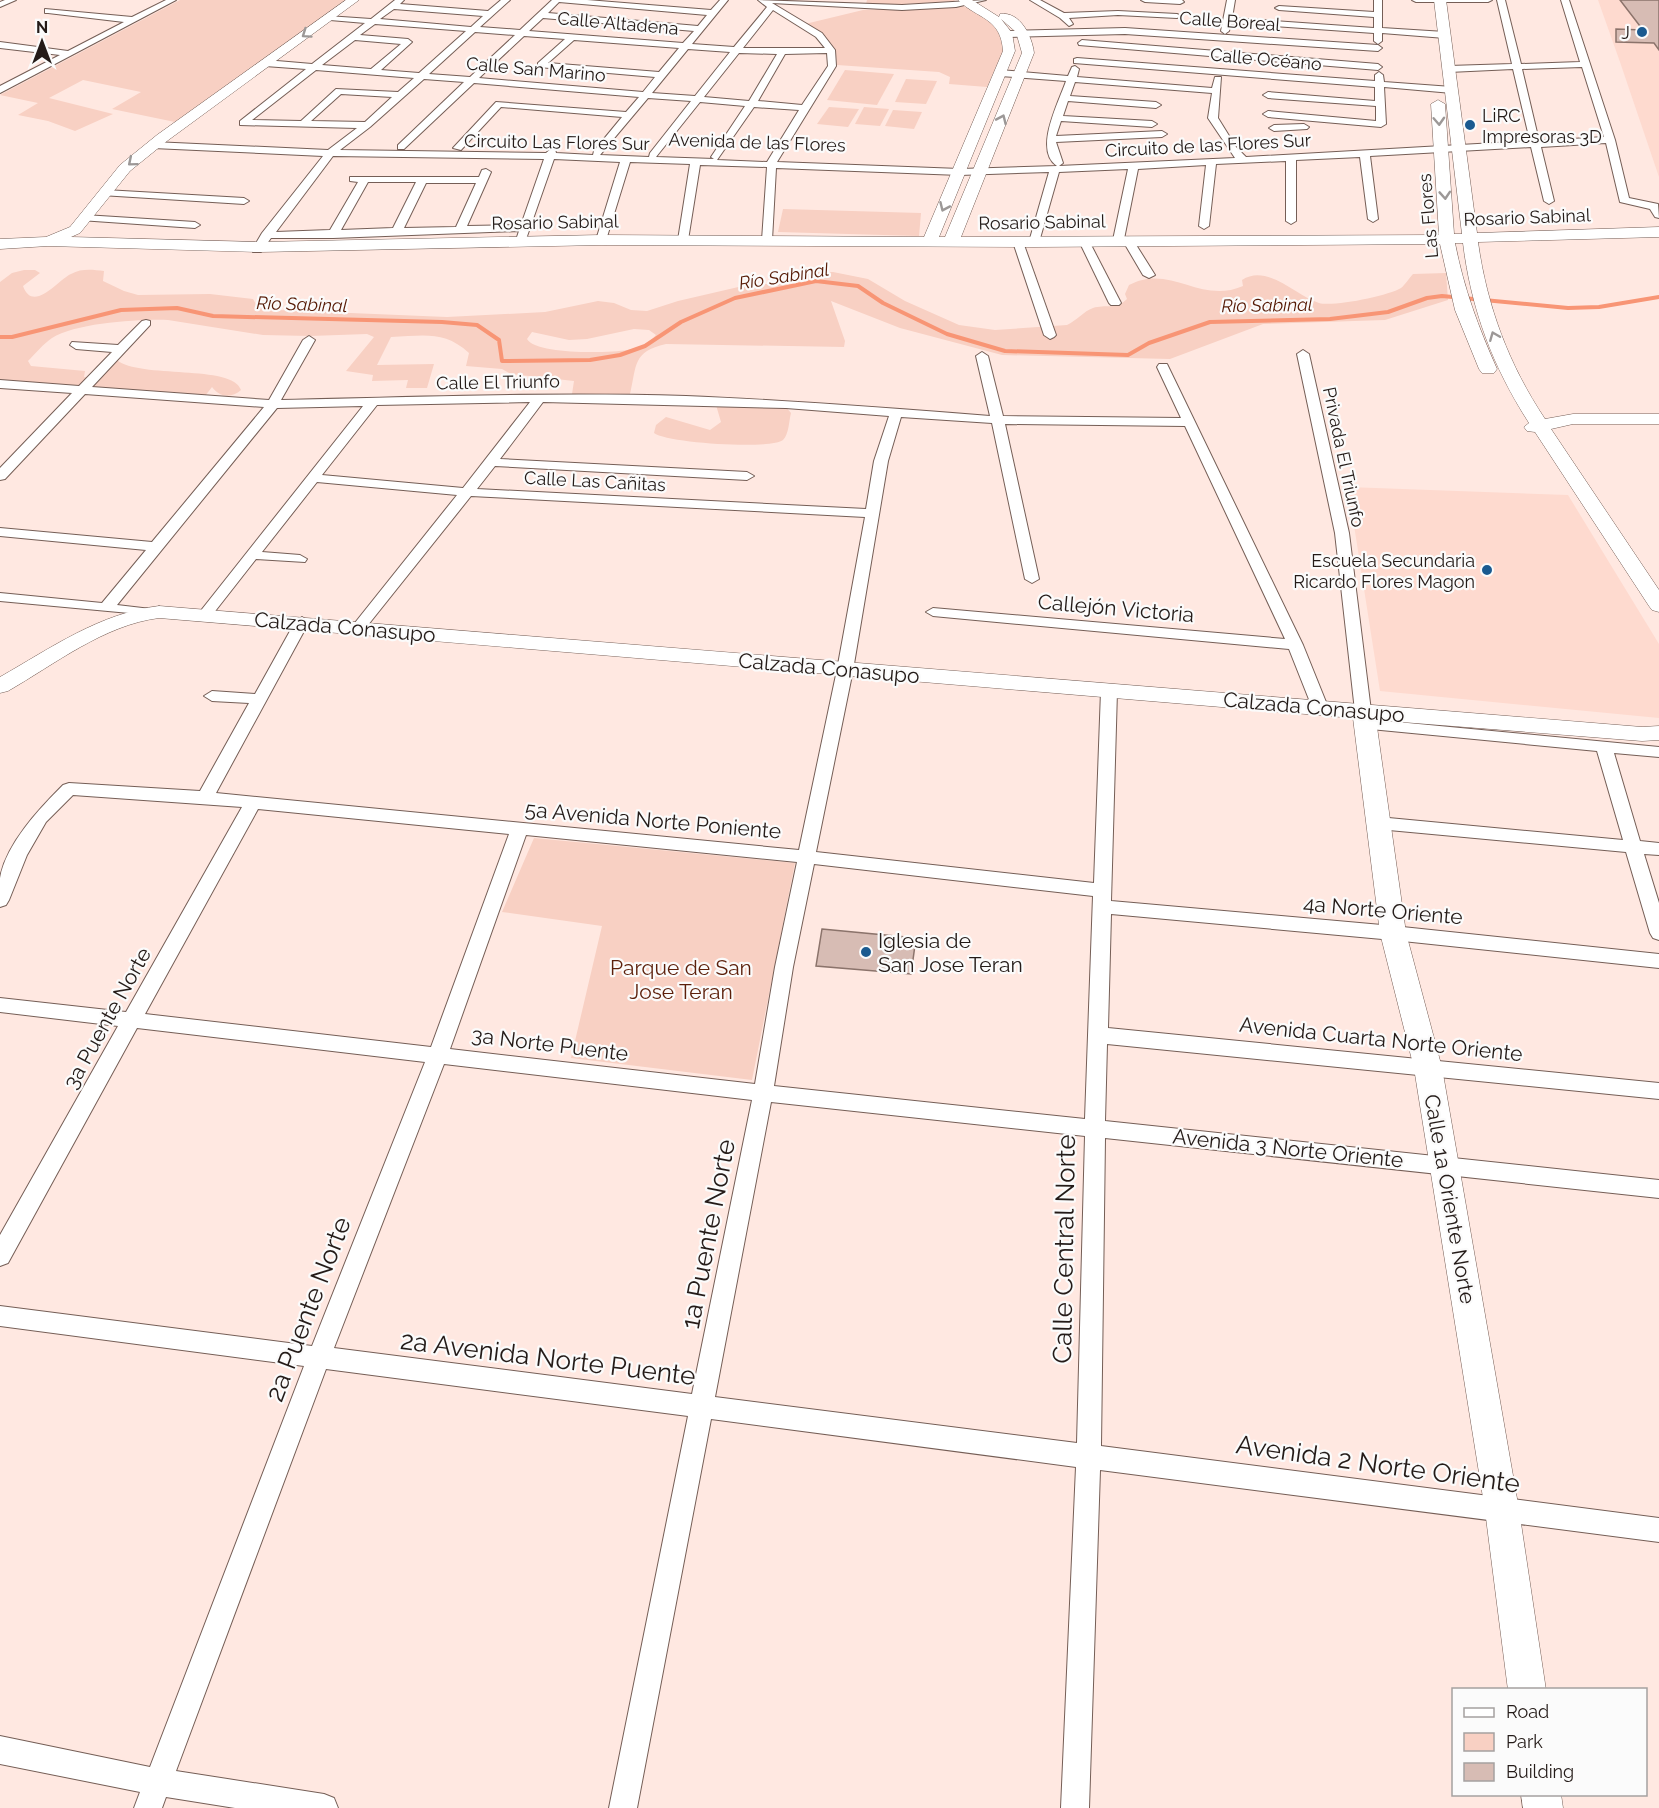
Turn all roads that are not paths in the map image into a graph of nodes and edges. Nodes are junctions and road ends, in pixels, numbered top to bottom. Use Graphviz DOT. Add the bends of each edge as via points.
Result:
graph roads {
  1 [pos="12,0"];
  2 [pos="172,0"];
  3 [pos="353,0"];
  4 [pos="506,0"];
  5 [pos="557,0"];
  6 [pos="724,0"];
  7 [pos="762,0"];
  8 [pos="1058,0"];
  9 [pos="1145,0"];
  10 [pos="1231,0"];
  11 [pos="1377,0"];
  12 [pos="1416,0"];
  13 [pos="1488,0"];
  14 [pos="1501,0"];
  15 [pos="1565,0"];
  16 [pos="975,1"];
  17 [pos="1036,1"];
  18 [pos="1181,1"];
  19 [pos="1440,1"];
  20 [pos="396,3"];
  21 [pos="770,3"];
  22 [pos="1280,4"];
  23 [pos="0,5"];
  24 [pos="48,11"];
  25 [pos="714,13"];
  26 [pos="490,14"];
  27 [pos="540,15"];
  28 [pos="1377,15"];
  29 [pos="1062,16"];
  30 [pos="1177,16"];
  31 [pos="330,18"];
  32 [pos="1426,19"];
  33 [pos="133,20"];
  34 [pos="1227,20"];
  35 [pos="373,21"];
  36 [pos="1276,23"];
  37 [pos="473,29"];
  38 [pos="700,29"];
  39 [pos="1378,31"];
  40 [pos="523,32"];
  41 [pos="1024,33"];
  42 [pos="1173,33"];
  43 [pos="1008,34"];
  44 [pos="1445,35"];
  45 [pos="573,36"];
  46 [pos="352,37"];
  47 [pos="1224,37"];
  48 [pos="1079,38"];
  49 [pos="0,45"];
  50 [pos="686,46"];
  51 [pos="1378,48"];
  52 [pos="735,50"];
  53 [pos="831,50"];
  54 [pos="782,52"];
  55 [pos="69,54"];
  56 [pos="1220,54"];
  57 [pos="1077,61"];
  58 [pos="265,63"];
  59 [pos="1587,64"];
  60 [pos="1518,66"];
  61 [pos="314,67"];
  62 [pos="1378,67"];
  63 [pos="1449,69"];
  64 [pos="373,72"];
  65 [pos="1219,72"];
  66 [pos="1000,73"];
  67 [pos="660,75"];
  68 [pos="1021,75"];
  69 [pos="423,76"];
  70 [pos="1270,76"];
  71 [pos="1073,79"];
  72 [pos="472,80"];
  73 [pos="1380,84"];
  74 [pos="1436,84"];
  75 [pos="1162,87"];
  76 [pos="0,90"];
  77 [pos="1452,90"];
  78 [pos="1216,91"];
  79 [pos="400,95"];
  80 [pos="645,95"];
  81 [pos="1268,95"];
  82 [pos="1065,98"];
  83 [pos="696,99"];
  84 [pos="750,104"];
  85 [pos="1379,104"];
  86 [pos="1156,105"];
  87 [pos="805,108"];
  88 [pos="1268,114"];
  89 [pos="627,115"];
  90 [pos="1058,118"];
  91 [pos="303,124"];
  92 [pos="1381,124"];
  93 [pos="367,125"];
  94 [pos="1159,129"];
  95 [pos="1050,139"];
  96 [pos="1610,140"];
  97 [pos="158,142"];
  98 [pos="1169,142"];
  99 [pos="1284,143"];
  100 [pos="1535,144"];
  101 [pos="341,147"];
  102 [pos="401,147"];
  103 [pos="1441,147"];
  104 [pos="1463,147"];
  105 [pos="458,148"];
  106 [pos="330,153"];
  107 [pos="597,153"];
  108 [pos="550,154"];
  109 [pos="1365,154"];
  110 [pos="653,155"];
  111 [pos="493,156"];
  112 [pos="1240,156"];
  113 [pos="716,157"];
  114 [pos="626,159"];
  115 [pos="773,162"];
  116 [pos="1211,162"];
  117 [pos="695,163"];
  118 [pos="1057,166"];
  119 [pos="1134,166"];
  120 [pos="961,169"];
  121 [pos="980,169"];
  122 [pos="422,180"];
  123 [pos="482,180"];
  124 [pos="105,193"];
  125 [pos="244,201"];
  126 [pos="1549,201"];
  127 [pos="1659,215"];
  128 [pos="1373,219"];
  129 [pos="1291,221"];
  130 [pos="195,225"];
  131 [pos="1204,226"];
  132 [pos="460,230"];
  133 [pos="1659,232"];
  134 [pos="396,233"];
  135 [pos="82,234"];
  136 [pos="333,234"];
  137 [pos="523,235"];
  138 [pos="1469,239"];
  139 [pos="601,240"];
  140 [pos="683,240"];
  141 [pos="768,240"];
  142 [pos="1123,240"];
  143 [pos="1447,240"];
  144 [pos="1084,241"];
  145 [pos="929,242"];
  146 [pos="951,242"];
  147 [pos="1026,242"];
  148 [pos="0,244"];
  149 [pos="261,244"];
  150 [pos="1149,274"];
  151 [pos="1115,303"];
  152 [pos="146,323"];
  153 [pos="1050,335"];
  154 [pos="309,340"];
  155 [pos="76,345"];
  156 [pos="121,349"];
  157 [pos="1304,354"];
  158 [pos="982,356"];
  159 [pos="1162,367"];
  160 [pos="1487,367"];
  161 [pos="1506,367"];
  162 [pos="0,384"];
  163 [pos="82,391"];
  164 [pos="538,398"];
  165 [pos="372,403"];
  166 [pos="273,404"];
  167 [pos="896,412"];
  168 [pos="1659,418"];
  169 [pos="996,420"];
  170 [pos="1187,422"];
  171 [pos="1540,431"];
  172 [pos="491,462"];
  173 [pos="0,476"];
  174 [pos="747,476"];
  175 [pos="315,478"];
  176 [pos="466,492"];
  177 [pos="873,513"];
  178 [pos="0,532"];
  179 [pos="156,548"];
  180 [pos="253,555"];
  181 [pos="300,559"];
  182 [pos="1032,579"];
  183 [pos="0,597"];
  184 [pos="1659,606"];
  185 [pos="106,608"];
  186 [pos="146,612"];
  187 [pos="933,612"];
  188 [pos="204,616"];
  189 [pos="302,622"];
  190 [pos="359,627"];
  191 [pos="1295,645"];
  192 [pos="845,670"];
  193 [pos="0,686"];
  194 [pos="1109,691"];
  195 [pos="212,696"];
  196 [pos="260,699"];
  197 [pos="1320,707"];
  198 [pos="1365,718"];
  199 [pos="1659,733"];
  200 [pos="1604,747"];
  201 [pos="1659,752"];
  202 [pos="201,797"];
  203 [pos="254,803"];
  204 [pos="1378,823"];
  205 [pos="519,830"];
  206 [pos="1634,847"];
  207 [pos="1659,849"];
  208 [pos="806,857"];
  209 [pos="1103,899"];
  210 [pos="0,900"];
  211 [pos="1393,933"];
  212 [pos="1659,933"];
  213 [pos="1659,961"];
  214 [pos="0,1005"];
  215 [pos="133,1021"];
  216 [pos="1098,1035"];
  217 [pos="438,1054"];
  218 [pos="1428,1068"];
  219 [pos="1659,1091"];
  220 [pos="763,1093"];
  221 [pos="1095,1127"];
  222 [pos="1444,1165"];
  223 [pos="1659,1189"];
  224 [pos="0,1256"];
  225 [pos="0,1316"];
  226 [pos="319,1357"];
  227 [pos="702,1406"];
  228 [pos="1089,1455"];
  229 [pos="1502,1510"];
  230 [pos="1659,1530"];
  231 [pos="1527,1688"];
  232 [pos="0,1750"];
  233 [pos="158,1782"];
  234 [pos="148,1808"];
  235 [pos="324,1808"];
  236 [pos="623,1808"];
  237 [pos="1075,1808"];
  1 -- 23 [label="street"];
  2 -- 33 [label="street"];
  3 -- 31 [label="street"];
  4 -- 26 [label="street"];
  5 -- 25 [label="street"];
  5 -- 27 [label="street"];
  6 -- 25 [label="street"];
  7 -- 21 [label="street"];
  8 -- 17 [label="street"];
  9 -- 18 [label="street"];
  10 -- 34 [label="street"];
  11 -- 28 [label="street"];
  12 -- 32 [label="street"];
  13 -- 19 [label="street"];
  14 -- 60 [label="street"];
  15 -- 59 [label="street"];
  16 -- 21 [label="street" via="860,8"];
  16 -- 41 [label="street" via="1017,24"];
  16 -- 43 [label="street"];
  17 -- 29 [label="street"];
  18 -- 30 [label="street"];
  19 -- 32 [label="street"];
  19 -- 44 [label="street"];
  20 -- 26 [label="street"];
  20 -- 35 [label="street"];
  21 -- 52 [label="street"];
  21 -- 53 [label="street" via="819,35"];
  22 -- 28 [label="street"];
  22 -- 36 [label="street"];
  24 -- 33 [label="street"];
  25 -- 38 [label="street"];
  26 -- 37 [label="street"];
  27 -- 38 [label="street"];
  27 -- 40 [label="street"];
  28 -- 39 [label="street"];
  29 -- 30 [label="street"];
  29 -- 48 [label="street"];
  30 -- 42 [label="street"];
  31 -- 35 [label="street, Calle Altadena"];
  31 -- 58 [label="street, one-way"];
  32 -- 39 [label="street"];
  32 -- 44 [label="street"];
  33 -- 55 [label="street"];
  34 -- 36 [label="street"];
  34 -- 47 [label="street"];
  35 -- 37 [label="street, Calle Altadena"];
  35 -- 46 [label="street"];
  36 -- 39 [label="street"];
  37 -- 40 [label="street, Calle Altadena"];
  37 -- 69 [label="street"];
  38 -- 50 [label="street"];
  39 -- 51 [label="street"];
  40 -- 45 [label="street, Calle Altadena"];
  40 -- 72 [label="street"];
  41 -- 43 [label="street, Calle Boreal"];
  41 -- 48 [label="street, Calle Boreal"];
  41 -- 68 [label="street" via="1028,53"];
  42 -- 47 [label="street, Calle Boreal"];
  42 -- 48 [label="street, Calle Boreal"];
  43 -- 66 [label="street" via="1009,51"];
  44 -- 63 [label="street"];
  45 -- 50 [label="street, Calle Altadena"];
  45 -- 67 [label="street" via="541,65"];
  46 -- 61 [label="street"];
  46 -- 64 [label="street" via="408,42"];
  47 -- 51 [label="street, Calle Boreal"];
  47 -- 56 [label="street"];
  48 -- 56 [label="street"];
  48 -- 57 [label="street"];
  49 -- 55 [label="street"];
  50 -- 52 [label="street, Calle Altadena"];
  50 -- 67 [label="street"];
  51 -- 62 [label="street"];
  52 -- 54 [label="street, Calle Altadena"];
  52 -- 83 [label="street"];
  53 -- 54 [label="street, Calle Altadena"];
  53 -- 87 [label="street" via="832,66"];
  54 -- 84 [label="street"];
  55 -- 76 [label="street"];
  56 -- 62 [label="street"];
  56 -- 65 [label="street"];
  57 -- 65 [label="street, Calle Océano"];
  57 -- 71 [label="street"];
  58 -- 61 [label="street, Calle San Marino"];
  58 -- 97 [label="street"];
  59 -- 60 [label="street"];
  59 -- 96 [label="street"];
  60 -- 63 [label="street"];
  60 -- 100 [label="street"];
  61 -- 64 [label="street, Calle San Marino"];
  61 -- 91 [label="street" via="243,123"];
  62 -- 73 [label="street"];
  63 -- 77 [label="street"];
  64 -- 69 [label="street, Calle San Marino"];
  65 -- 70 [label="street, Calle Océano"];
  65 -- 78 [label="street"];
  66 -- 68 [label="street"];
  66 -- 120 [label="street"];
  67 -- 80 [label="street"];
  68 -- 71 [label="street"];
  121 -- 68 [label="street, one-way"];
  69 -- 72 [label="street, Calle San Marino"];
  69 -- 79 [label="street"];
  70 -- 73 [label="street, Calle Océano"];
  70 -- 81 [label="street"];
  71 -- 75 [label="street"];
  71 -- 82 [label="street"];
  72 -- 80 [label="street, Calle San Marino"];
  72 -- 102 [label="street"];
  73 -- 74 [label="street, Calle Océano"];
  73 -- 85 [label="street"];
  74 -- 77 [label="street, Calle Océano"];
  74 -- 103 [label="street, Las Flores, one-way"];
  75 -- 78 [label="street"];
  75 -- 86 [label="street"];
  77 -- 104 [label="street"];
  78 -- 112 [label="street" via="1213,118"];
  79 -- 91 [label="street" via="339,92"];
  79 -- 93 [label="street"];
  80 -- 83 [label="street, Calle San Marino"];
  80 -- 89 [label="street"];
  81 -- 85 [label="street"];
  81 -- 88 [label="street"];
  82 -- 86 [label="street"];
  82 -- 90 [label="street"];
  83 -- 84 [label="street, Calle San Marino"];
  83 -- 110 [label="street"];
  84 -- 87 [label="street, Calle San Marino"];
  84 -- 113 [label="street"];
  85 -- 92 [label="street"];
  86 -- 94 [label="street"];
  87 -- 115 [label="street"];
  88 -- 92 [label="street"];
  88 -- 99 [label="street"];
  89 -- 105 [label="street" via="499,104"];
  89 -- 107 [label="street"];
  90 -- 94 [label="street"];
  90 -- 95 [label="street"];
  91 -- 93 [label="street"];
  92 -- 99 [label="street"];
  93 -- 101 [label="street"];
  94 -- 95 [label="street"];
  94 -- 98 [label="street"];
  95 -- 118 [label="street"];
  96 -- 100 [label="street, Circuito de las Flores Sur"];
  96 -- 127 [label="street" via="1624,200 1654,206"];
  97 -- 101 [label="street, Circuito Las Flores Sur"];
  97 -- 106 [label="street, Circuito Las Flores Sur"];
  97 -- 124 [label="street, one-way" via="125,168"];
  99 -- 103 [label="street"];
  99 -- 109 [label="street, Circuito de las Flores Sur"];
  99 -- 112 [label="street, Circuito de las Flores Sur"];
  99 -- 129 [label="street"];
  100 -- 104 [label="street, Circuito de las Flores Sur"];
  100 -- 126 [label="street"];
  101 -- 102 [label="street, Circuito Las Flores Sur"];
  101 -- 106 [label="street"];
  102 -- 105 [label="street, Circuito Las Flores Sur"];
  103 -- 104 [label="street, Circuito de las Flores Sur"];
  103 -- 109 [label="street, Circuito de las Flores Sur"];
  103 -- 143 [label="street, Las Flores, one-way"];
  104 -- 138 [label="street"];
  105 -- 108 [label="street, Circuito Las Flores Sur"];
  106 -- 111 [label="street, Circuito Las Flores Sur"];
  106 -- 149 [label="street"];
  107 -- 108 [label="street, Avenida de las Flores"];
  107 -- 110 [label="street, Avenida de las Flores"];
  108 -- 111 [label="street, Circuito Las Flores Sur"];
  108 -- 114 [label="street, Circuito Las Flores Sur"];
  108 -- 137 [label="street"];
  109 -- 128 [label="street"];
  110 -- 113 [label="street, Avenida de las Flores"];
  111 -- 123 [label="street"];
  112 -- 116 [label="street, Circuito de las Flores Sur"];
  112 -- 118 [label="street"];
  113 -- 115 [label="street, Avenida de las Flores"];
  114 -- 117 [label="street, Circuito Las Flores Sur"];
  114 -- 139 [label="street"];
  115 -- 117 [label="street, Circuito Las Flores Sur"];
  115 -- 120 [label="street, Circuito Las Flores Sur"];
  115 -- 141 [label="street"];
  116 -- 119 [label="street, Circuito de las Flores Sur"];
  116 -- 131 [label="street"];
  117 -- 140 [label="street"];
  118 -- 119 [label="street, Circuito de las Flores Sur"];
  118 -- 121 [label="street, Circuito de las Flores Sur"];
  118 -- 147 [label="street"];
  119 -- 142 [label="street"];
  120 -- 121 [label="street, Circuito de las Flores Sur"];
  120 -- 145 [label="street, one-way"];
  121 -- 146 [label="street"];
  122 -- 123 [label="street"];
  122 -- 134 [label="street"];
  122 -- 136 [label="street" via="359,179"];
  123 -- 132 [label="street"];
  124 -- 125 [label="street"];
  124 -- 135 [label="street"];
  130 -- 135 [label="street"];
  132 -- 134 [label="street"];
  132 -- 137 [label="street"];
  133 -- 138 [label="street, Rosario Sabinal"];
  134 -- 136 [label="street"];
  135 -- 148 [label="street, Rosario Sabinal" via="40,243"];
  135 -- 149 [label="street, Rosario Sabinal"];
  136 -- 149 [label="street"];
  137 -- 139 [label="street, Rosario Sabinal"];
  137 -- 149 [label="street, Rosario Sabinal" via="412,248"];
  138 -- 143 [label="street, Rosario Sabinal"];
  161 -- 138 [label="street, one-way" via="1483,311"];
  139 -- 140 [label="street, Rosario Sabinal"];
  140 -- 141 [label="street, Rosario Sabinal"];
  141 -- 145 [label="street, Rosario Sabinal"];
  142 -- 143 [label="street, Rosario Sabinal"];
  142 -- 144 [label="street, Rosario Sabinal"];
  142 -- 150 [label="street"];
  143 -- 160 [label="street, Las Flores" via="1463,310"];
  144 -- 147 [label="street, Rosario Sabinal"];
  144 -- 151 [label="street"];
  145 -- 146 [label="street, Rosario Sabinal"];
  146 -- 147 [label="street, Rosario Sabinal"];
  147 -- 153 [label="street"];
  152 -- 156 [label="street"];
  154 -- 166 [label="street"];
  155 -- 156 [label="street"];
  156 -- 163 [label="street"];
  157 -- 198 [label="street, Privada El Triunfo" via="1342,533"];
  158 -- 169 [label="street"];
  159 -- 170 [label="street"];
  160 -- 161 [label="street"];
  160 -- 171 [label="street, Las Flores" via="1510,404"];
  161 -- 171 [label="street"];
  162 -- 163 [label="street, Calle El Triunfo"];
  163 -- 166 [label="street, Calle El Triunfo"];
  163 -- 173 [label="street"];
  164 -- 165 [label="street, Calle El Triunfo"];
  164 -- 167 [label="street, Calle El Triunfo" via="684,399"];
  164 -- 172 [label="street"];
  165 -- 166 [label="street, Calle El Triunfo"];
  165 -- 175 [label="street"];
  166 -- 179 [label="street"];
  167 -- 169 [label="street, Calle El Triunfo"];
  167 -- 177 [label="street, 1a Puente Norte" via="881,461"];
  168 -- 171 [label="street" via="1573,419"];
  169 -- 170 [label="street, Calle El Triunfo"];
  169 -- 182 [label="street"];
  170 -- 191 [label="street"];
  171 -- 184 [label="street"];
  172 -- 174 [label="street"];
  172 -- 176 [label="street"];
  175 -- 176 [label="street, Calle Las Cañitas"];
  175 -- 180 [label="street"];
  176 -- 177 [label="street, Calle Las Cañitas"];
  176 -- 190 [label="street"];
  177 -- 192 [label="street, 1a Puente Norte"];
  178 -- 179 [label="street"];
  179 -- 185 [label="street"];
  180 -- 181 [label="street"];
  180 -- 188 [label="street"];
  183 -- 185 [label="street, Calzada Conasupo"];
  185 -- 186 [label="street, Calzada Conasupo"];
  186 -- 188 [label="street, Calzada Conasupo"];
  186 -- 193 [label="street" via="114,623"];
  187 -- 191 [label="street, Callejón Victoria"];
  188 -- 189 [label="street, Calzada Conasupo"];
  189 -- 190 [label="street, Calzada Conasupo"];
  189 -- 196 [label="street"];
  190 -- 192 [label="street, Calzada Conasupo"];
  191 -- 197 [label="street"];
  192 -- 194 [label="street, Calzada Conasupo"];
  192 -- 208 [label="street, 1a Puente Norte"];
  194 -- 197 [label="street, Calzada Conasupo"];
  194 -- 209 [label="street, Calle Central Norte"];
  195 -- 196 [label="street"];
  196 -- 202 [label="street"];
  197 -- 198 [label="street, Calzada Conasupo"];
  198 -- 199 [label="street, Calzada Conasupo"];
  198 -- 200 [label="street"];
  198 -- 204 [label="street, Calle 1a Oriente Norte"];
  200 -- 201 [label="street"];
  200 -- 206 [label="street"];
  202 -- 203 [label="street, 5a Avenida Norte Poniente"];
  202 -- 210 [label="street, 5a Avenida Norte Poniente" via="69,789 40,818 18,855"];
  203 -- 205 [label="street, 5a Avenida Norte Poniente"];
  203 -- 215 [label="street, 3a Puente Norte"];
  204 -- 206 [label="street"];
  204 -- 211 [label="street, Calle 1a Oriente Norte"];
  205 -- 208 [label="street, 5a Avenida Norte Poniente"];
  205 -- 217 [label="street, 2a Puente Norte"];
  206 -- 207 [label="street"];
  206 -- 212 [label="street"];
  208 -- 209 [label="street, 5a Avenida Norte Poniente"];
  208 -- 220 [label="street, 1a Puente Norte"];
  209 -- 211 [label="street, 4a Norte Oriente"];
  209 -- 216 [label="street, Calle Central Norte"];
  211 -- 213 [label="street, 4a Norte Oriente"];
  211 -- 218 [label="street, Calle 1a Oriente Norte"];
  214 -- 215 [label="street, 3a Norte Puente"];
  215 -- 217 [label="street, 3a Norte Puente"];
  215 -- 224 [label="street, 3a Puente Norte"];
  216 -- 218 [label="street, Avenida Cuarta Norte Oriente"];
  216 -- 221 [label="street, Calle Central Norte"];
  217 -- 220 [label="street, 3a Norte Puente"];
  217 -- 226 [label="street, 2a Puente Norte"];
  218 -- 219 [label="street, Avenida Cuarta Norte Oriente"];
  218 -- 222 [label="street, Calle 1a Oriente Norte"];
  220 -- 221 [label="street, 3a Norte Puente"];
  220 -- 227 [label="street, 1a Puente Norte"];
  221 -- 222 [label="street, Avenida 3 Norte Oriente"];
  221 -- 228 [label="street, Calle Central Norte"];
  222 -- 223 [label="street, Avenida 3 Norte Oriente"];
  222 -- 229 [label="street, Calle 1a Oriente Norte"];
  225 -- 226 [label="street, 2a Avenida Norte Puente"];
  226 -- 227 [label="street, 2a Avenida Norte Puente"];
  226 -- 233 [label="street, 2a Puente Norte"];
  227 -- 228 [label="street, 2a Avenida Norte Puente"];
  227 -- 236 [label="street, 1a Puente Norte"];
  228 -- 229 [label="street, Avenida 2 Norte Oriente"];
  228 -- 237 [label="street, Calle Central Norte"];
  229 -- 230 [label="street, Avenida 2 Norte Oriente"];
  229 -- 231 [label="street, Calle 1a Oriente Norte"];
  232 -- 233 [label="street"];
  233 -- 234 [label="street, 2a Puente Norte"];
  233 -- 235 [label="street"];
}
